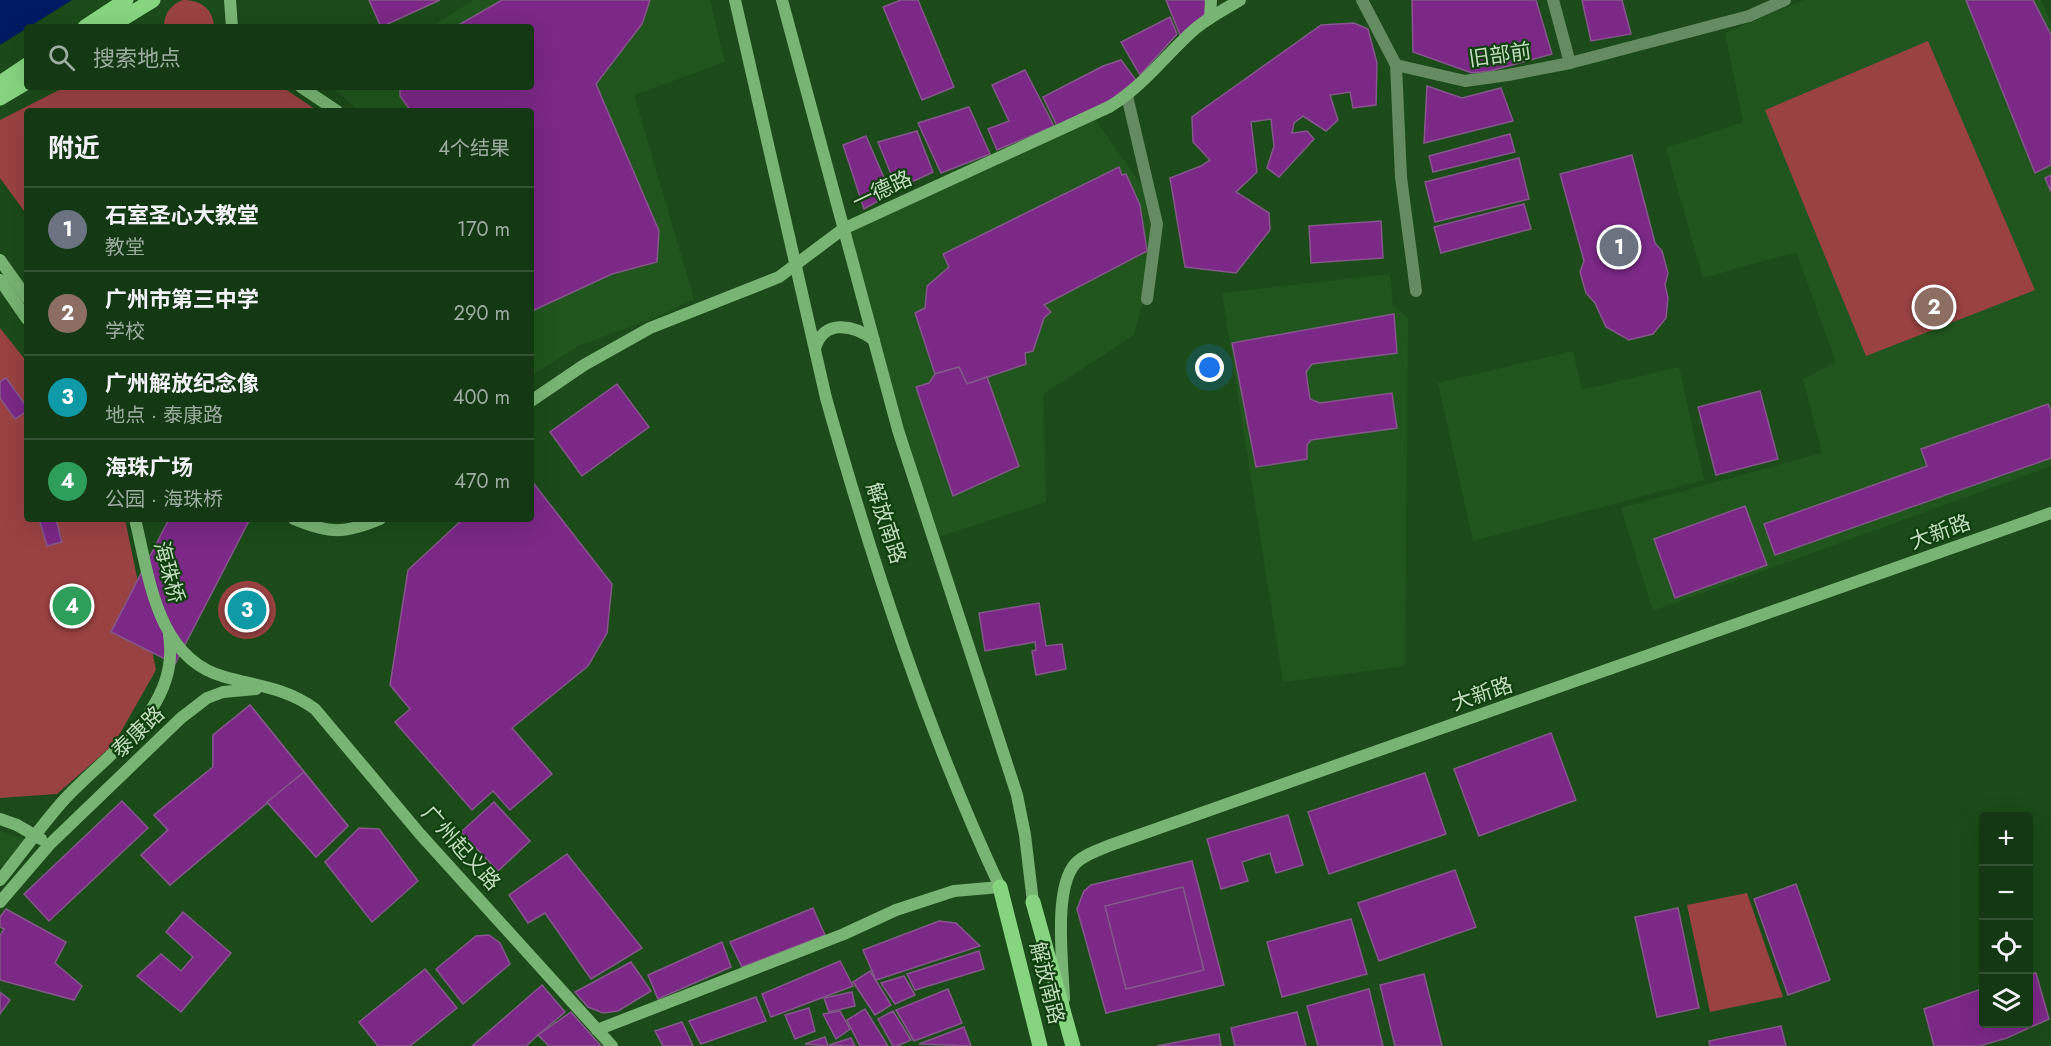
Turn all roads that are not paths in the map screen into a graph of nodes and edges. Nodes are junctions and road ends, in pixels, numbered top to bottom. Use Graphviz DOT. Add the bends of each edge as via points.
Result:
graph roads {
  1 [pos="126,0"];
  2 [pos="153,0"];
  3 [pos="230,0"];
  4 [pos="735,0"];
  5 [pos="782,0"];
  6 [pos="1211,0"];
  7 [pos="1240,0"];
  8 [pos="1362,0"];
  9 [pos="1553,0"];
  10 [pos="1785,0"];
  11 [pos="1210,18"];
  12 [pos="90,24"];
  13 [pos="115,24"];
  14 [pos="232,24"];
  15 [pos="1570,63"];
  16 [pos="1396,65"];
  17 [pos="24,67"];
  18 [pos="0,83"];
  19 [pos="24,84"];
  20 [pos="306,90"];
  21 [pos="1127,96"];
  22 [pos="0,98"];
  23 [pos="332,108"];
  24 [pos="843,229"];
  25 [pos="0,260"];
  26 [pos="796,267"];
  27 [pos="0,280"];
  28 [pos="1416,291"];
  29 [pos="24,294"];
  30 [pos="1147,298"];
  31 [pos="24,315"];
  32 [pos="874,340"];
  33 [pos="815,349"];
  34 [pos="534,399"];
  35 [pos="2051,513"];
  36 [pos="136,522"];
  37 [pos="302,522"];
  38 [pos="371,522"];
  39 [pos="169,634"];
  40 [pos="275,688"];
  41 [pos="0,819"];
  42 [pos="36,835"];
  43 [pos="49,845"];
  44 [pos="0,880"];
  45 [pos="1000,887"];
  46 [pos="0,902"];
  47 [pos="1033,902"];
  48 [pos="1065,1018"];
  49 [pos="597,1030"];
  50 [pos="612,1046"];
  51 [pos="1040,1046"];
  52 [pos="1073,1046"];
  1 -- 12 [label="main road"];
  2 -- 13 [label="main road"];
  3 -- 14 [label="main road"];
  4 -- 26 [label="main road, 解放南路"];
  5 -- 24 [label="main road, 解放南路"];
  6 -- 11 [label="main road"];
  7 -- 11 [label="main road, 一德路"];
  8 -- 16 [label="street"];
  9 -- 15 [label="street"];
  10 -- 15 [label="street, 旧部前" via="1749,16"];
  11 -- 21 [label="main road, 一德路"];
  15 -- 16 [label="street, 旧部前" via="1465,81"];
  16 -- 28 [label="street" via="1401,177"];
  17 -- 18 [label="main road"];
  19 -- 22 [label="main road"];
  20 -- 23 [label="main road"];
  21 -- 24 [label="main road, 一德路" via="997,161"];
  21 -- 30 [label="street" via="1156,224"];
  24 -- 26 [label="main road, 一德路"];
  24 -- 32 [label="main road, 解放南路"];
  25 -- 29 [label="main road"];
  26 -- 33 [label="main road, 解放南路"];
  26 -- 34 [label="main road, 一德路" via="742,294 650,328"];
  27 -- 31 [label="main road"];
  32 -- 33 [label="main road" via="857,329 836,327 824,332"];
  32 -- 47 [label="main road, 解放南路" via="922,509 1017,795"];
  33 -- 45 [label="main road, 解放南路" via="842,452 904,645 971,824"];
  35 -- 48 [label="main road, 大新路" via="1086,856 1075,864 1064,892"];
  36 -- 39 [label="main road, 海珠桥" via="153,597"];
  37 -- 38 [label="main road" via="343,531"];
  39 -- 40 [label="main road" via="196,663 219,676"];
  39 -- 42 [label="main road, 泰康路" via="170,668 141,725 63,801"];
  40 -- 43 [label="main road, 泰康路" via="240,689 207,698 181,718"];
  40 -- 49 [label="main road, 广州起义路" via="298,696 336,731 420,834"];
  41 -- 42 [label="main road"];
  42 -- 43 [label="main road"];
  42 -- 44 [label="main road, 泰康路"];
  43 -- 46 [label="main road, 泰康路"];
  45 -- 49 [label="main road" via="954,891 896,910"];
  45 -- 51 [label="main road, 解放南路"];
  47 -- 48 [label="main road, 解放南路"];
  48 -- 52 [label="main road, 解放南路"];
  49 -- 50 [label="main road, 广州起义路"];
}
